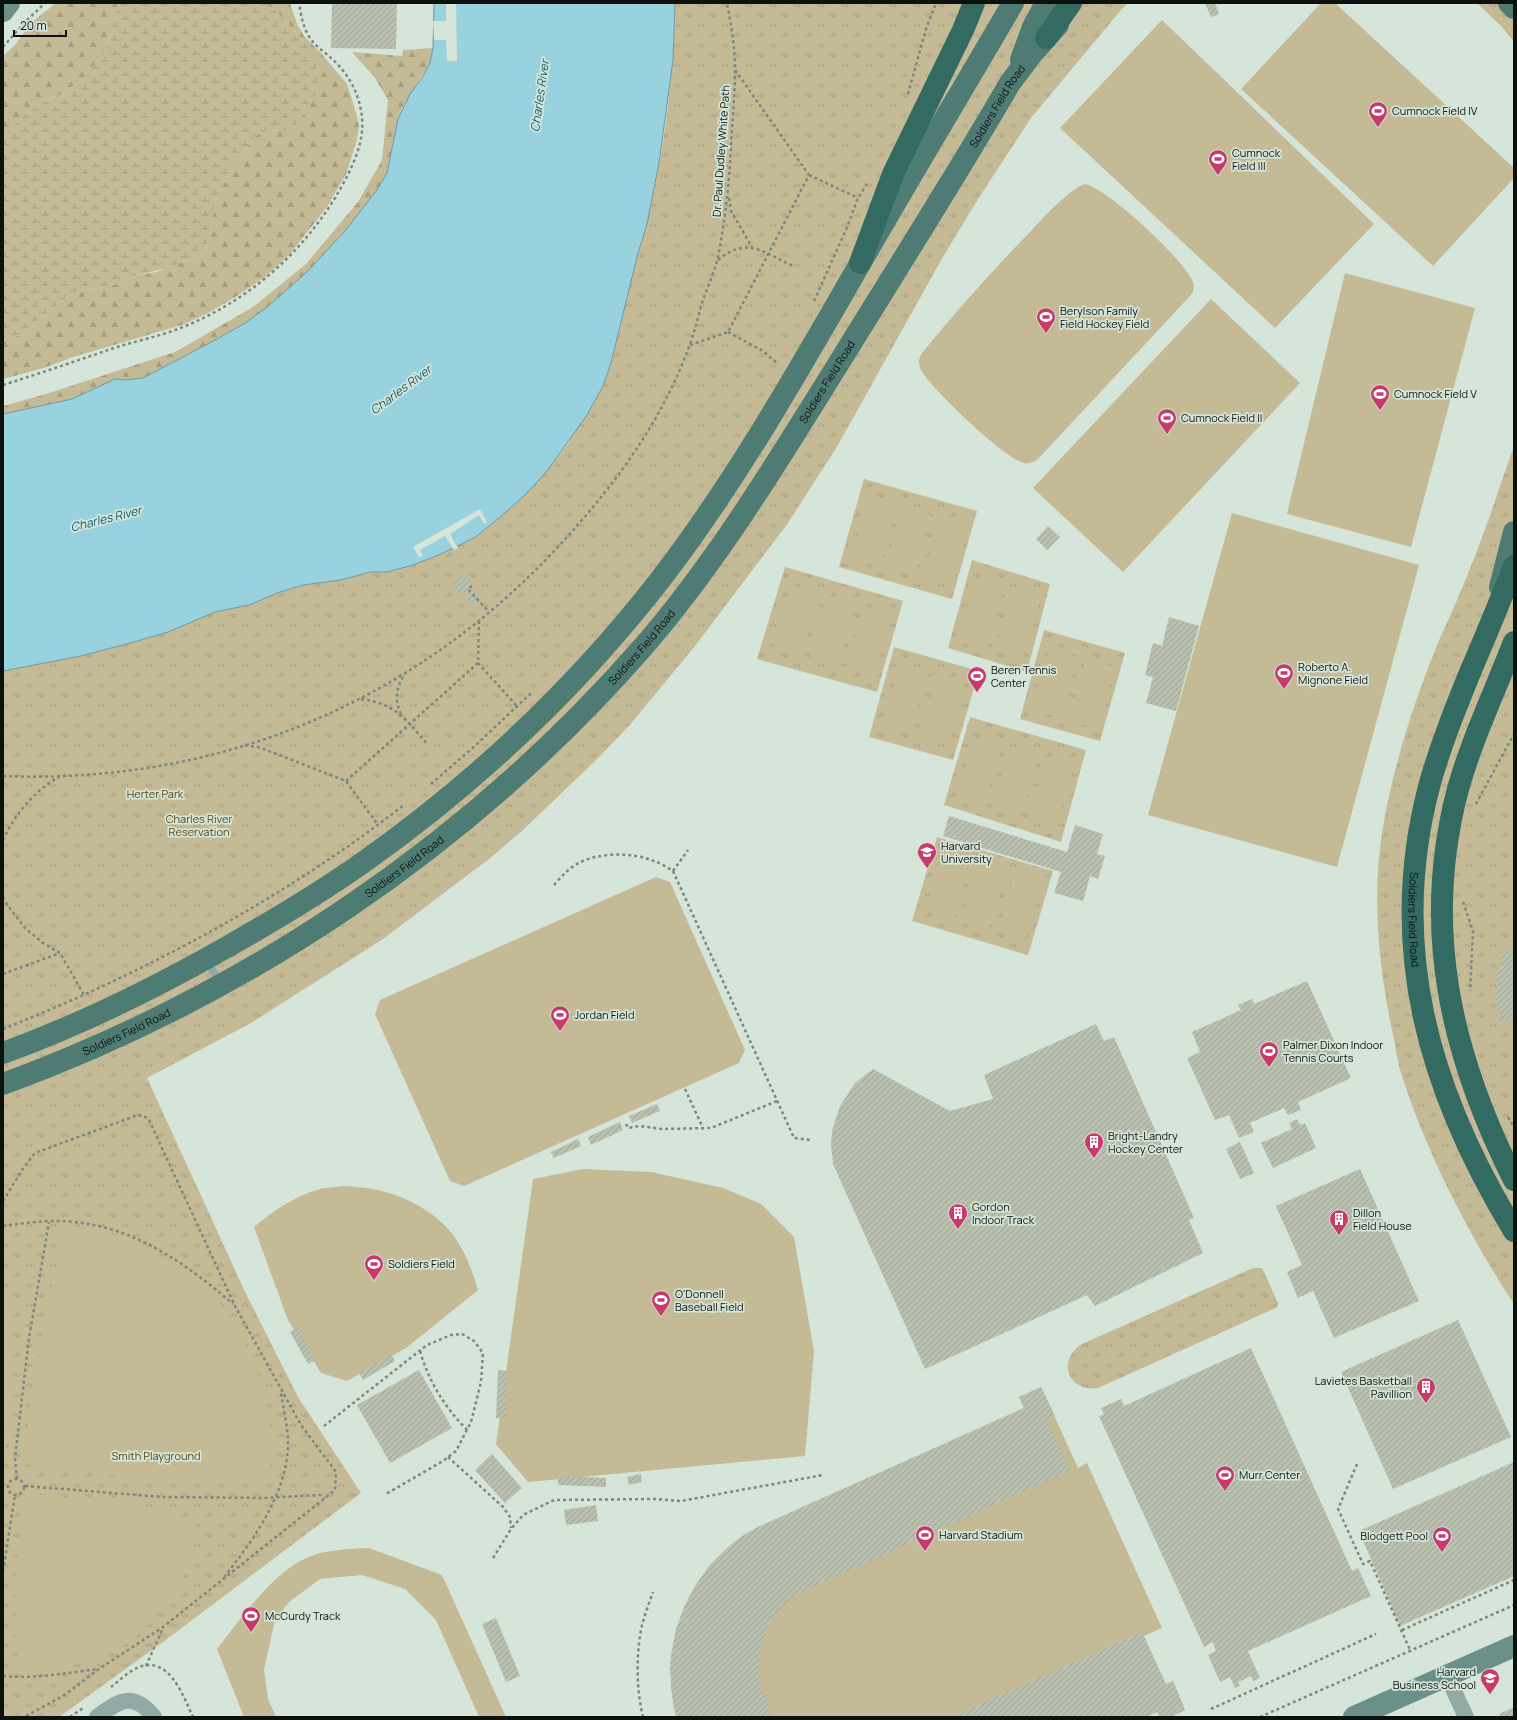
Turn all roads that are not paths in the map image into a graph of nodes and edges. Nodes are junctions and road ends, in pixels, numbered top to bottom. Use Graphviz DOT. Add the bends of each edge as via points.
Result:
graph roads {
  1 [pos="9,3"];
  2 [pos="974,3"];
  3 [pos="1014,3"];
  4 [pos="1046,3"];
  5 [pos="1070,3"];
  6 [pos="1081,3"];
  7 [pos="1509,3"];
  8 [pos="1514,8"];
  9 [pos="3,11"];
  10 [pos="1046,38"];
  11 [pos="1015,76"];
  12 [pos="860,263"];
  13 [pos="1514,532"];
  14 [pos="1514,566"];
  15 [pos="1490,623"];
  16 [pos="1514,642"];
  17 [pos="206,959"];
  18 [pos="221,985"];
  19 [pos="3,1053"];
  20 [pos="3,1084"];
  21 [pos="1490,1128"];
  22 [pos="1514,1161"];
  23 [pos="1514,1180"];
  24 [pos="1512,1230"];
  25 [pos="1514,1646"];
  26 [pos="1447,1676"];
  27 [pos="98,1717"];
  28 [pos="154,1717"];
  29 [pos="1354,1717"];
  30 [pos="1466,1717"];
  1 -- 9 [label="main road"];
  2 -- 12 [label="highway" via="964,30 892,174"];
  3 -- 12 [label="main road"];
  4 -- 11 [label="main road" via="1033,27"];
  5 -- 10 [label="highway"];
  6 -- 10 [label="main road, Soldiers Field Road"];
  7 -- 8 [label="main road"];
  10 -- 11 [label="main road, Soldiers Field Road"];
  11 -- 18 [label="main road, Soldiers Field Road" via="757,494 702,574 645,645 551,744 452,832 337,915"];
  12 -- 17 [label="main road" via="800,368 723,493 635,610 559,695 479,771 401,835 327,887"];
  13 -- 15 [label="main road, Soldiers Field Road"];
  14 -- 15 [label="highway"];
  15 -- 24 [label="highway, Soldiers Field Road" via="1449,725 1430,784 1417,847 1413,894 1414,932 1421,1004 1440,1079 1469,1148"];
  16 -- 21 [label="highway" via="1462,776 1451,822 1443,884 1443,955 1452,1017 1469,1075"];
  17 -- 18 [label="lane"];
  17 -- 19 [label="main road" via="81,1021"];
  18 -- 20 [label="main road, Soldiers Field Road" via="129,1032"];
  21 -- 22 [label="highway"];
  21 -- 23 [label="highway"];
  25 -- 26 [label="main road"];
  26 -- 29 [label="main road"];
  26 -- 30 [label="street"];
  27 -- 28 [label="street" via="115,1704 129,1700 141,1704"];
}
